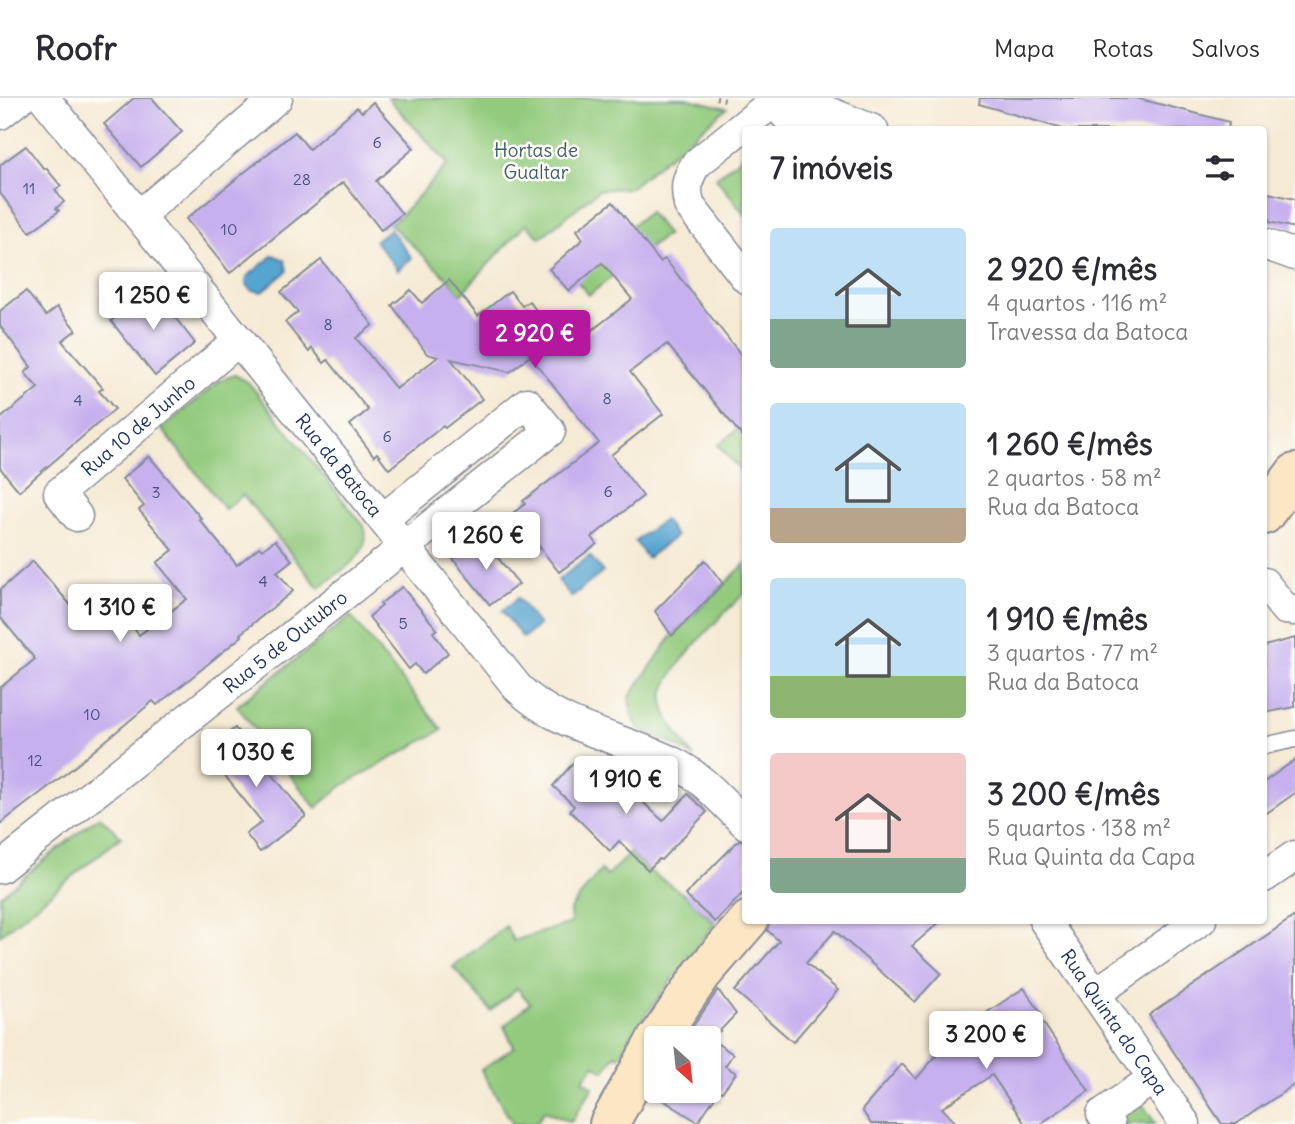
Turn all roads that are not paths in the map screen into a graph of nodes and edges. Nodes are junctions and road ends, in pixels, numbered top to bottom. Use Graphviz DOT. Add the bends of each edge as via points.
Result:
graph roads {
  1 [pos="20,98"];
  2 [pos="44,98"];
  3 [pos="277,98"];
  4 [pos="845,98"];
  5 [pos="775,99"];
  6 [pos="0,114"];
  7 [pos="742,126"];
  8 [pos="742,126"];
  9 [pos="807,126"];
  10 [pos="855,126"];
  11 [pos="858,126"];
  12 [pos="139,216"];
  13 [pos="1267,244"];
  14 [pos="1267,245"];
  15 [pos="1295,245"];
  16 [pos="1295,255"];
  17 [pos="742,273"];
  18 [pos="239,340"];
  19 [pos="1295,472"];
  20 [pos="1267,511"];
  21 [pos="77,516"];
  22 [pos="383,519"];
  23 [pos="404,545"];
  24 [pos="1267,587"];
  25 [pos="1295,610"];
  26 [pos="1295,739"];
  27 [pos="1267,745"];
  28 [pos="742,820"];
  29 [pos="1295,856"];
  30 [pos="0,868"];
  31 [pos="1267,875"];
  32 [pos="746,924"];
  33 [pos="1047,924"];
  34 [pos="1195,924"];
  35 [pos="1096,993"];
  36 [pos="666,1026"];
  37 [pos="644,1062"];
  38 [pos="1154,1078"];
  39 [pos="609,1124"];
  40 [pos="1109,1124"];
  41 [pos="1185,1124"];
  1 -- 6 [label="street"];
  2 -- 12 [label="street, Rua da Batoca"];
  3 -- 12 [label="street"];
  4 -- 11 [label="street"];
  5 -- 8 [label="street"];
  5 -- 9 [label="street" via="784,116"];
  5 -- 10 [label="street" via="803,102"];
  7 -- 17 [label="street" via="696,164 686,191 689,205"];
  12 -- 18 [label="street, Rua da Batoca"];
  13 -- 15 [label="street"];
  14 -- 16 [label="street"];
  18 -- 21 [label="street, Rua 10 de Junho" via="59,494"];
  18 -- 22 [label="street, Rua da Batoca"];
  19 -- 20 [label="main road"];
  22 -- 23 [label="street, Rua da Batoca"];
  22 -- 23 [label="street, Rua 5 de Outubro" via="527,403 550,431"];
  23 -- 28 [label="street, Rua da Batoca" via="533,702 564,720 674,762"];
  23 -- 30 [label="street, Rua 5 de Outubro"];
  24 -- 25 [label="street" via="1285,609"];
  26 -- 27 [label="lane"];
  29 -- 31 [label="street"];
  32 -- 36 [label="main road" via="702,974"];
  33 -- 35 [label="street, Rua Quinta do Capa"];
  34 -- 35 [label="street"];
  35 -- 38 [label="street, Rua Quinta do Capa"];
  37 -- 39 [label="main road"];
  38 -- 40 [label="street" via="1102,1114"];
  38 -- 41 [label="street, Rua Quinta do Capa"];
}
